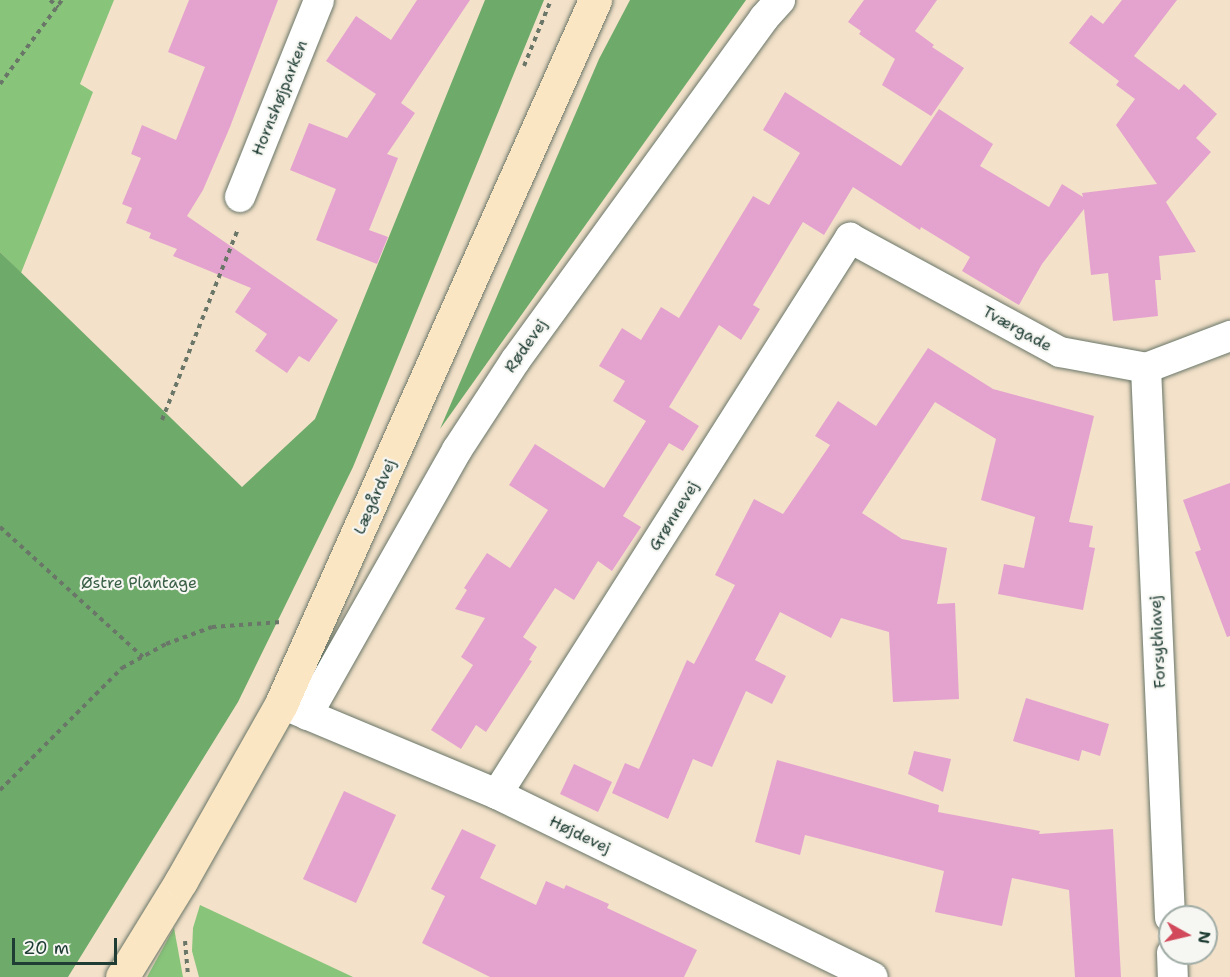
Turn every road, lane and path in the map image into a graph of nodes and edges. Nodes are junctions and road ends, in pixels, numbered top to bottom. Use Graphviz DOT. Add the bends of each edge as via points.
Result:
graph roads {
  1 [pos="50,0"];
  2 [pos="62,0"];
  3 [pos="319,0"];
  4 [pos="595,0"];
  5 [pos="780,0"];
  6 [pos="58,7"];
  7 [pos="0,84"];
  8 [pos="240,196"];
  9 [pos="850,238"];
  10 [pos="1230,336"];
  11 [pos="1146,368"];
  12 [pos="162,420"];
  13 [pos="0,527"];
  14 [pos="281,622"];
  15 [pos="143,657"];
  16 [pos="294,710"];
  17 [pos="0,790"];
  18 [pos="497,794"];
  19 [pos="1169,905"];
  20 [pos="123,977"];
  21 [pos="873,977"];
  1 -- 6 [label="path"];
  2 -- 6 [label="path"];
  3 -- 8 [label="street, Hornshøjparken"];
  4 -- 16 [label="street, Lægårdvej"];
  5 -- 16 [label="street, Rødevej" via="515,361"];
  6 -- 7 [label="path"];
  8 -- 12 [label="path" via="242,218"];
  9 -- 11 [label="street, Tværgade" via="1060,352"];
  9 -- 18 [label="street, Grønnevej"];
  10 -- 11 [label="street"];
  11 -- 19 [label="street, Forsythiavej"];
  13 -- 15 [label="path"];
  14 -- 15 [label="path" via="213,627"];
  15 -- 17 [label="path" via="122,669"];
  16 -- 18 [label="street, Højdevej"];
  16 -- 20 [label="street, Lægårdvej"];
  18 -- 21 [label="street, Højdevej"];
}
